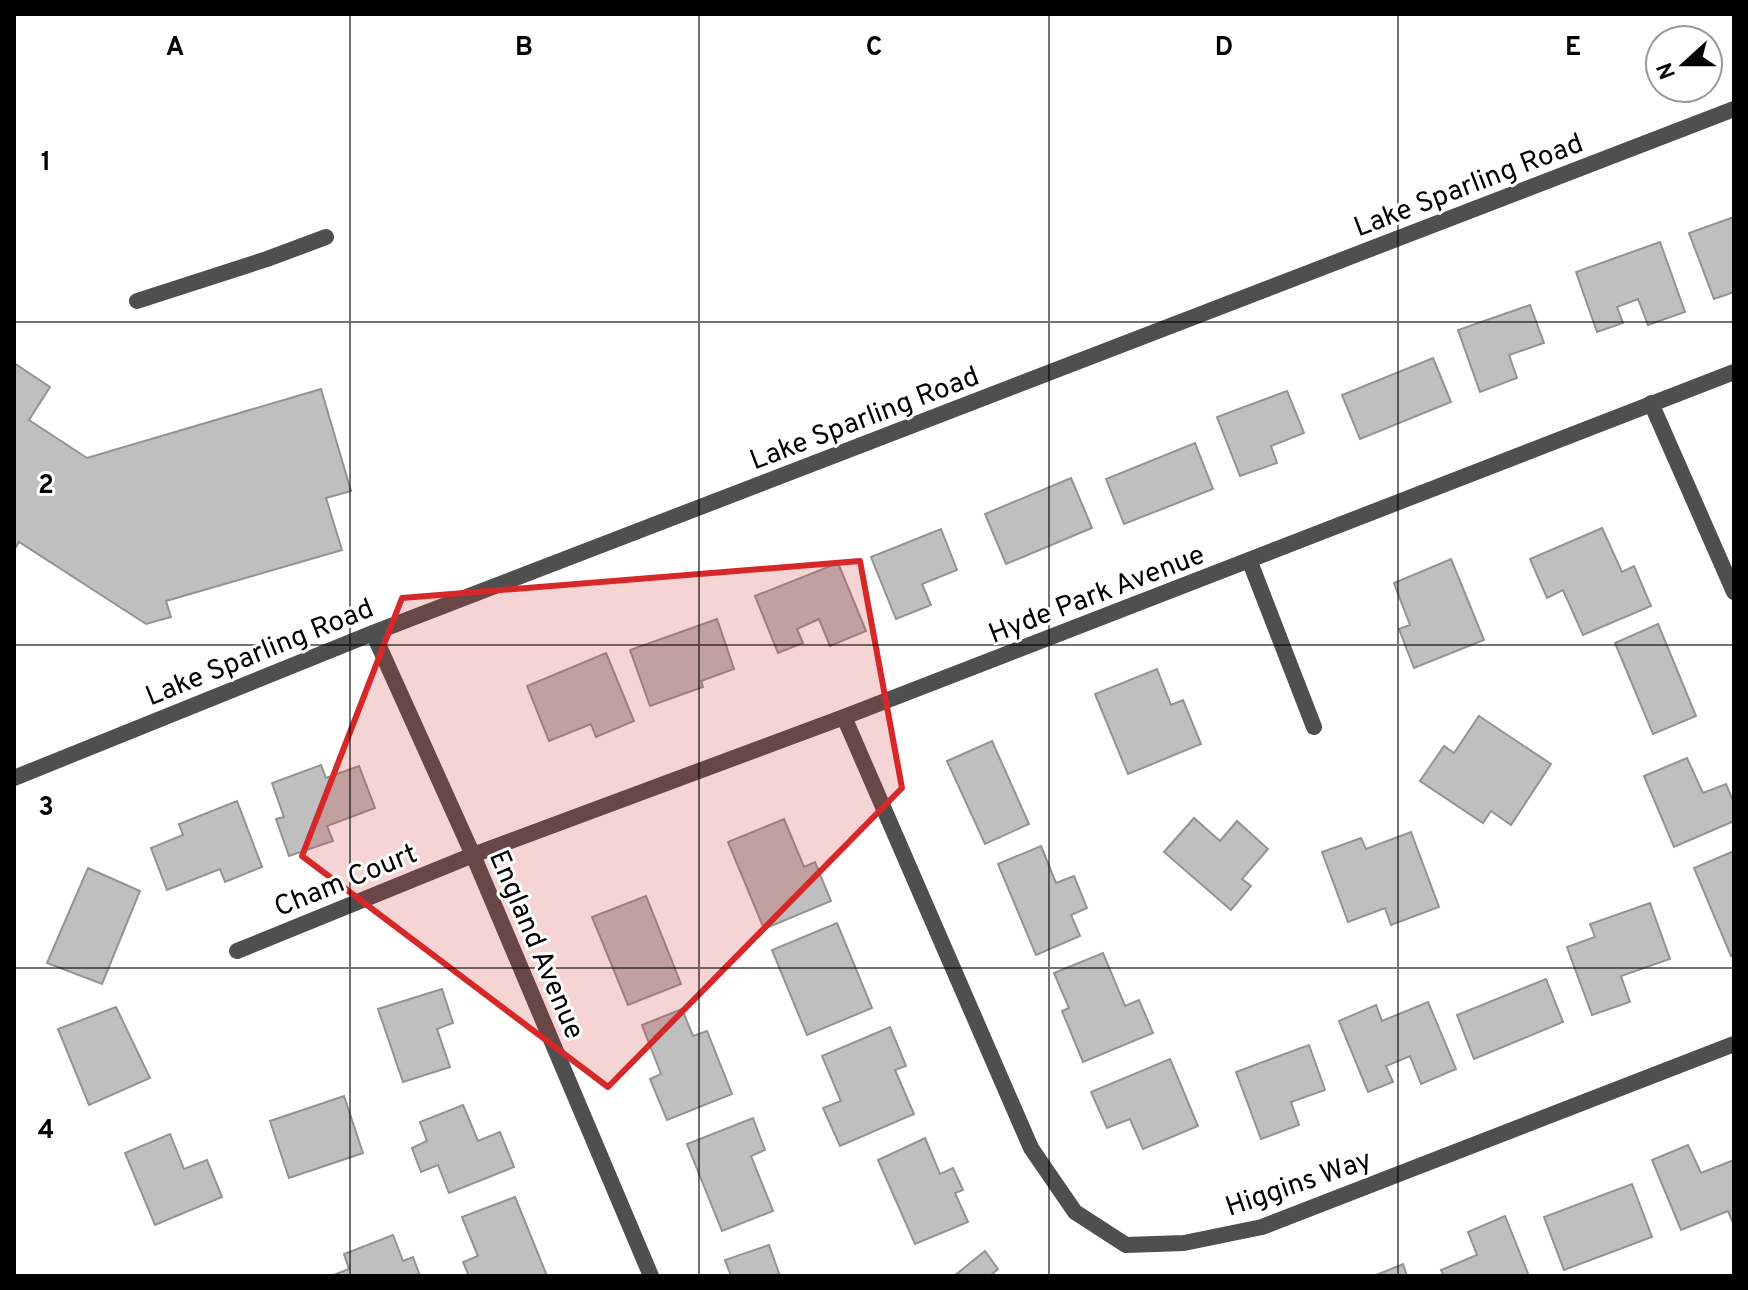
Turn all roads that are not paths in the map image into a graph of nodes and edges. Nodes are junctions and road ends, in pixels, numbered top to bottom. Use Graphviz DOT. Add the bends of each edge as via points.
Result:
graph roads {
  1 [pos="1734,109"];
  2 [pos="326,237"];
  3 [pos="137,301"];
  4 [pos="1734,372"];
  5 [pos="1651,403"];
  6 [pos="1250,562"];
  7 [pos="1734,592"];
  8 [pos="373,633"];
  9 [pos="844,717"];
  10 [pos="1314,727"];
  11 [pos="14,778"];
  12 [pos="473,855"];
  13 [pos="237,951"];
  14 [pos="1734,1044"];
  15 [pos="651,1276"];
  1 -- 8 [label="street, Lake Sparling Road"];
  2 -- 3 [label="street"];
  4 -- 5 [label="street, Hyde Park Avenue"];
  5 -- 6 [label="street, Hyde Park Avenue"];
  5 -- 7 [label="street"];
  6 -- 9 [label="street, Hyde Park Avenue"];
  6 -- 10 [label="street"];
  8 -- 11 [label="street, Lake Sparling Road"];
  8 -- 12 [label="street, England Avenue"];
  9 -- 12 [label="street, Hyde Park Avenue"];
  9 -- 14 [label="street, Higgins Way" via="1031,1148 1075,1212 1126,1245 1184,1243 1262,1227"];
  12 -- 13 [label="street, Cham Court"];
  12 -- 15 [label="street, England Avenue"];
}
